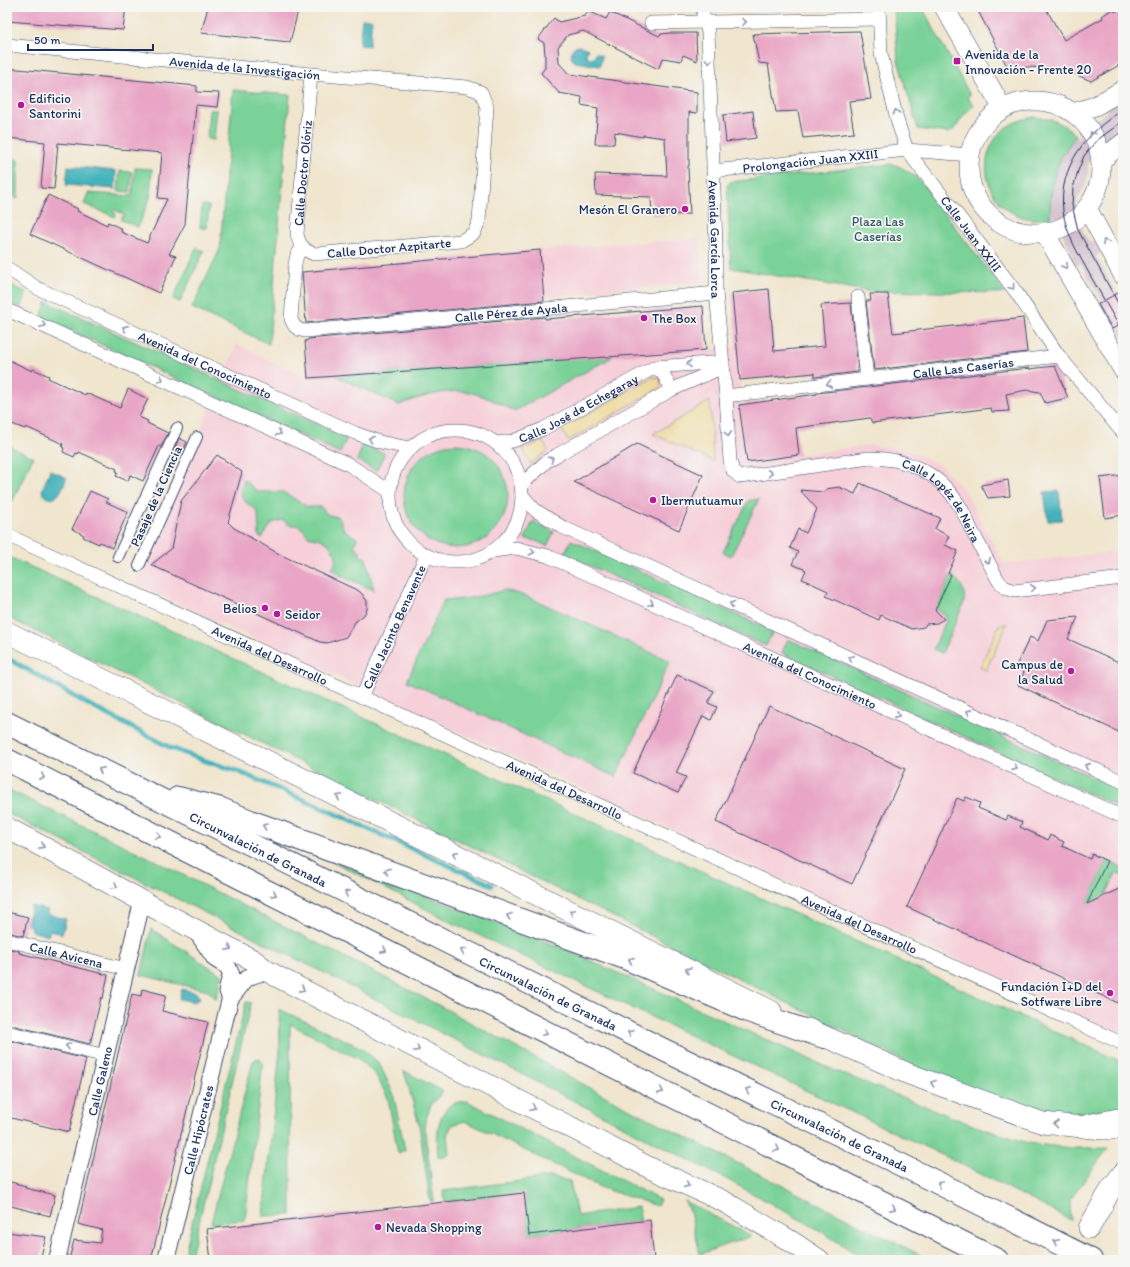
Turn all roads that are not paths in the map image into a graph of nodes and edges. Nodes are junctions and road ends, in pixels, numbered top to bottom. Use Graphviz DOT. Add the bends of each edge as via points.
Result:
graph roads {
  1 [pos="703,7"];
  2 [pos="944,7"];
  3 [pos="879,13"];
  4 [pos="651,23"];
  5 [pos="705,23"];
  6 [pos="7,45"];
  7 [pos="311,74"];
  8 [pos="1123,90"];
  9 [pos="1003,109"];
  10 [pos="1073,113"];
  11 [pos="1123,143"];
  12 [pos="907,150"];
  13 [pos="970,155"];
  14 [pos="1101,160"];
  15 [pos="713,171"];
  16 [pos="1087,208"];
  17 [pos="474,233"];
  18 [pos="1046,233"];
  19 [pos="303,248"];
  20 [pos="7,268"];
  21 [pos="1123,275"];
  22 [pos="716,292"];
  23 [pos="858,297"];
  24 [pos="7,310"];
  25 [pos="1059,356"];
  26 [pos="723,364"];
  27 [pos="655,366"];
  28 [pos="1123,370"];
  29 [pos="867,379"];
  30 [pos="671,390"];
  31 [pos="726,396"];
  32 [pos="177,428"];
  33 [pos="1123,433"];
  34 [pos="197,437"];
  35 [pos="497,443"];
  36 [pos="409,448"];
  37 [pos="733,471"];
  38 [pos="522,489"];
  39 [pos="389,491"];
  40 [pos="7,535"];
  41 [pos="493,551"];
  42 [pos="426,556"];
  43 [pos="118,557"];
  44 [pos="139,566"];
  45 [pos="1123,578"];
  46 [pos="7,632"];
  47 [pos="362,697"];
  48 [pos="7,722"];
  49 [pos="7,760"];
  50 [pos="1123,782"];
  51 [pos="136,788"];
  52 [pos="1123,818"];
  53 [pos="7,828"];
  54 [pos="142,902"];
  55 [pos="196,931"];
  56 [pos="7,940"];
  57 [pos="126,969"];
  58 [pos="267,971"];
  59 [pos="230,999"];
  60 [pos="7,1032"];
  61 [pos="824,1037"];
  62 [pos="1123,1042"];
  63 [pos="106,1056"];
  64 [pos="1123,1117"];
  65 [pos="1077,1126"];
  66 [pos="1123,1129"];
  67 [pos="1123,1173"];
  68 [pos="1090,1228"];
  69 [pos="57,1260"];
  70 [pos="166,1260"];
  71 [pos="819,1260"];
  72 [pos="996,1260"];
  73 [pos="1091,1260"];
  1 -- 5 [label="street, Avenida García Lorca"];
  2 -- 9 [label="main road"];
  5 -- 3 [label="street, one-way"];
  12 -- 3 [label="street, Calle Juan XXIII, one-way" via="881,54"];
  4 -- 5 [label="street"];
  5 -- 15 [label="street, Avenida García Lorca, one-way" via="708,32"];
  6 -- 7 [label="street, Avenida de la Investigación"];
  7 -- 17 [label="street, Avenida de la Investigación" via="467,87 481,92 487,107 479,221"];
  7 -- 19 [label="street, Calle Doctor Olóriz" via="297,234"];
  8 -- 10 [label="main road" via="1095,106"];
  9 -- 10 [label="main road" via="1024,102 1045,102 1062,106"];
  9 -- 13 [label="main road" via="989,120 978,134"];
  14 -- 10 [label="main road, one-way" via="1092,133"];
  11 -- 14 [label="main road"];
  12 -- 13 [label="street, Prolongación Juan XXIII"];
  12 -- 15 [label="street, Prolongación Juan XXIII"];
  12 -- 25 [label="street, Calle Juan XXIII, one-way" via="1016,292"];
  13 -- 18 [label="main road" via="970,178 976,198 988,214 1005,226 1025,233"];
  14 -- 16 [label="main road" via="1099,184"];
  15 -- 22 [label="street, Avenida García Lorca"];
  16 -- 18 [label="main road" via="1066,226"];
  21 -- 16 [label="main road, one-way"];
  17 -- 19 [label="street, Calle Doctor Azpitarte" via="461,241 423,245 314,254"];
  18 -- 28 [label="main road, one-way"];
  19 -- 22 [label="street, Calle Pérez de Ayala" via="297,255 295,264 291,319 293,326 306,331"];
  36 -- 20 [label="street, Avenida del Conocimiento, one-way" via="355,433 37,288"];
  22 -- 26 [label="street, Avenida García Lorca"];
  23 -- 29 [label="street"];
  24 -- 39 [label="street, one-way" via="348,464"];
  25 -- 29 [label="street, Calle Las Caserías"];
  25 -- 33 [label="street, Calle Juan XXIII"];
  26 -- 27 [label="street, Calle José de Echegaray, one-way"];
  26 -- 30 [label="street"];
  26 -- 31 [label="street, Avenida García Lorca"];
  27 -- 30 [label="street" via="664,375"];
  27 -- 35 [label="street, Calle José de Echegaray" via="543,429 513,441"];
  29 -- 31 [label="street, Calle Las Caserías, one-way"];
  38 -- 30 [label="street, one-way" via="547,461"];
  31 -- 37 [label="street, Avenida García Lorca, one-way" via="730,461"];
  32 -- 43 [label="street, Pasaje de la Ciencia"];
  34 -- 44 [label="street, Pasaje de la Ciencia"];
  35 -- 36 [label="street" via="474,432 452,429 428,435"];
  35 -- 38 [label="street" via="513,461"];
  36 -- 39 [label="street" via="395,468"];
  37 -- 45 [label="street, Calle Lopéz de Neira, one-way" via="740,477 869,458 905,462 926,471 946,488 957,502 1004,587 1014,590"];
  38 -- 41 [label="street" via="521,510 510,534"];
  50 -- 38 [label="street, one-way" via="562,526 535,510"];
  39 -- 42 [label="street" via="390,510 398,531 412,547"];
  40 -- 47 [label="street, Avenida del Desarrollo"];
  41 -- 42 [label="street" via="475,560 447,562"];
  41 -- 52 [label="street, Avenida del Conocimiento, one-way" via="516,548 548,556"];
  42 -- 47 [label="street, Calle Jacinto Benavente"];
  61 -- 46 [label="main road, one-way"];
  47 -- 62 [label="street, Avenida del Desarrollo"];
  51 -- 48 [label="highway, Circunvalación de Granada, one-way"];
  49 -- 72 [label="highway, one-way"];
  61 -- 51 [label="highway, one-way" via="748,1011 625,958 221,809"];
  73 -- 51 [label="highway, Circunvalación de Granada, one-way" via="971,1198 665,1050"];
  53 -- 54 [label="main road, one-way" via="81,866"];
  54 -- 55 [label="main road"];
  54 -- 57 [label="street, Calle Galeno"];
  55 -- 58 [label="main road, one-way" via="253,960"];
  55 -- 59 [label="street, Calle Hipócrates" via="215,959 228,967 231,974 227,989"];
  56 -- 57 [label="street, Calle Avicena"];
  57 -- 63 [label="street, Calle Galeno"];
  58 -- 59 [label="street, Calle Hipócrates" via="245,980"];
  58 -- 71 [label="main road, one-way" via="652,1169 723,1201"];
  59 -- 70 [label="street, Calle Hipócrates"];
  63 -- 60 [label="street, one-way"];
  65 -- 61 [label="main road, one-way" via="1043,1123 909,1074"];
  63 -- 69 [label="street, Calle Galeno"];
  64 -- 65 [label="main road"];
  65 -- 66 [label="main road"];
  67 -- 68 [label="main road" via="1111,1189"];
}
